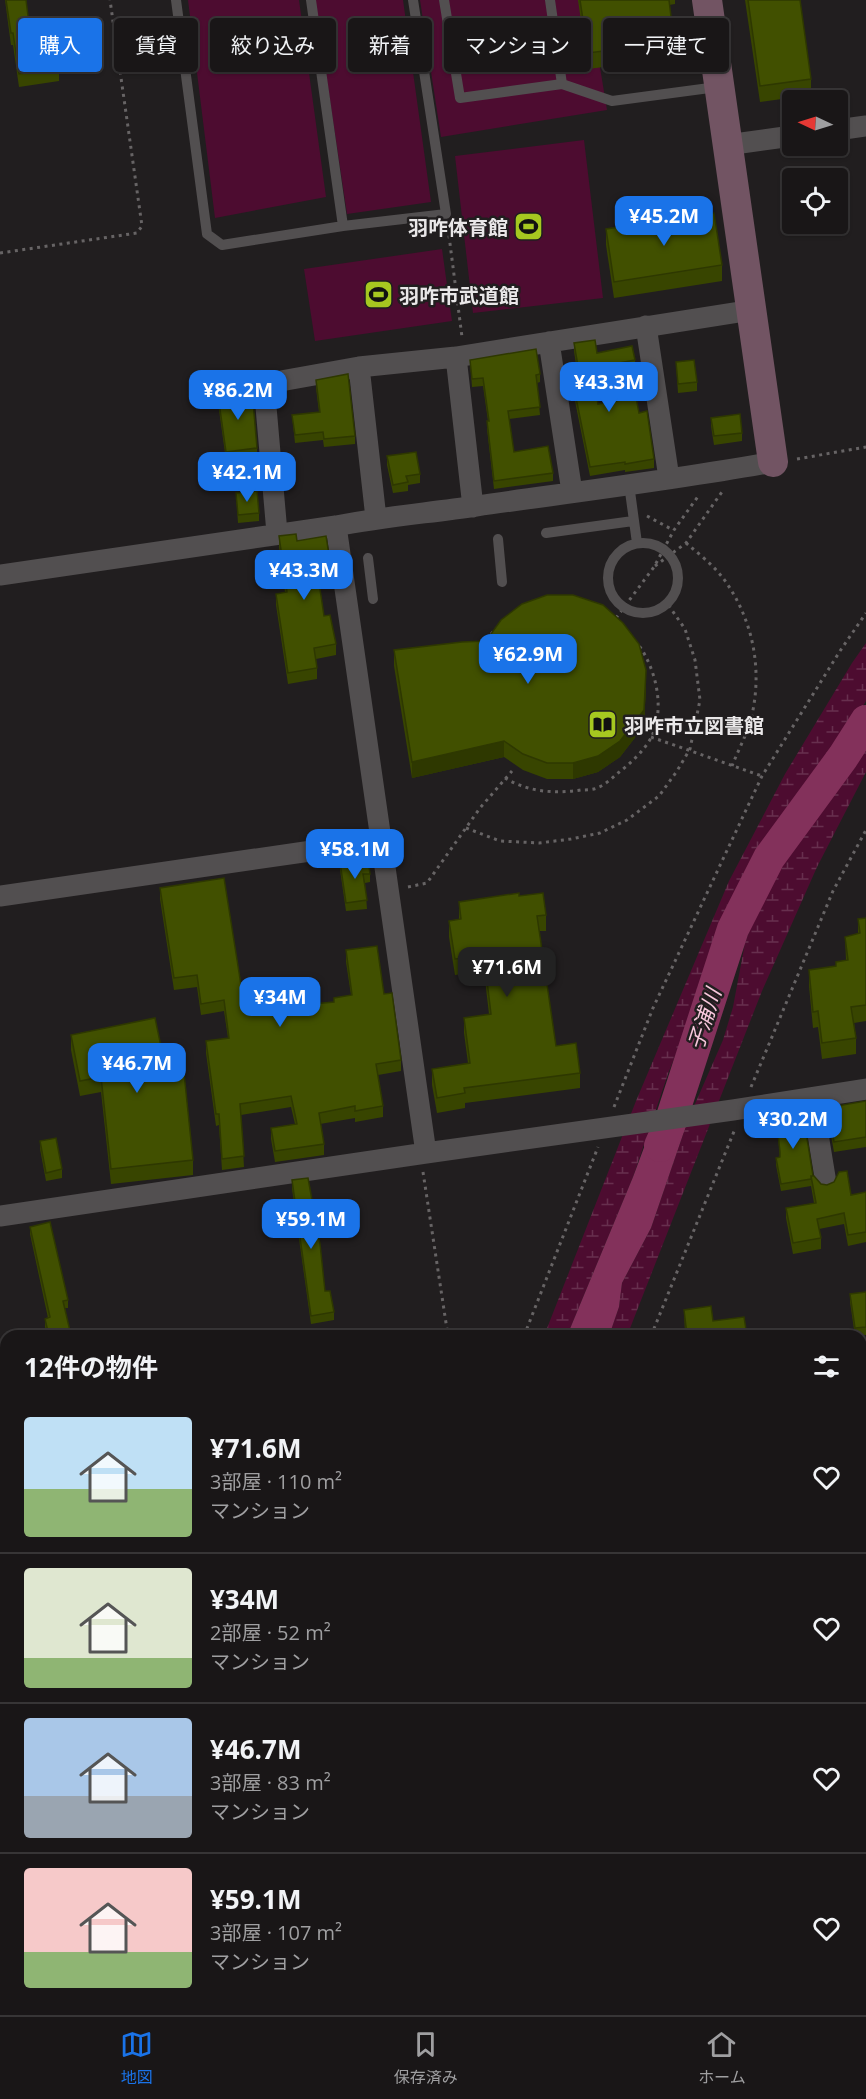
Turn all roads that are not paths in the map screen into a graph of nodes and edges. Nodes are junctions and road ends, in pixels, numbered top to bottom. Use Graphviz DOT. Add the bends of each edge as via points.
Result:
graph roads {
  1 [pos="176,0"];
  2 [pos="311,0"];
  3 [pos="413,0"];
  4 [pos="444,0"];
  5 [pos="550,0"];
  6 [pos="707,0"];
  7 [pos="562,84"];
  8 [pos="720,87"];
  9 [pos="866,126"];
  10 [pos="848,128"];
  11 [pos="782,137"];
  12 [pos="727,145"];
  13 [pos="343,226"];
  14 [pos="752,310"];
  15 [pos="646,326"];
  16 [pos="549,342"];
  17 [pos="460,356"];
  18 [pos="359,367"];
  19 [pos="264,384"];
  20 [pos="216,388"];
  21 [pos="773,462"];
  22 [pos="669,478"];
  23 [pos="629,484"];
  24 [pos="572,492"];
  25 [pos="473,507"];
  26 [pos="632,515"];
  27 [pos="376,518"];
  28 [pos="336,526"];
  29 [pos="277,533"];
  30 [pos="546,533"];
  31 [pos="498,539"];
  32 [pos="637,543"];
  33 [pos="368,558"];
  34 [pos="0,575"];
  35 [pos="502,582"];
  36 [pos="373,599"];
  37 [pos="380,841"];
  38 [pos="0,896"];
  39 [pos="866,1089"];
  40 [pos="812,1098"];
  41 [pos="423,1153"];
  42 [pos="826,1183"];
  43 [pos="0,1216"];
  1 -- 13 [label="lane" via="207,234 222,245"];
  2 -- 13 [label="lane"];
  3 -- 13 [label="lane" via="446,214"];
  4 -- 7 [label="lane" via="460,98"];
  5 -- 7 [label="lane"];
  6 -- 8 [label="street"];
  7 -- 8 [label="lane" via="612,101"];
  8 -- 12 [label="street"];
  9 -- 10 [label="street"];
  11 -- 12 [label="street"];
  12 -- 14 [label="street"];
  14 -- 15 [label="street"];
  14 -- 21 [label="street"];
  15 -- 16 [label="street"];
  15 -- 22 [label="street"];
  16 -- 17 [label="street"];
  16 -- 24 [label="street"];
  17 -- 18 [label="street"];
  17 -- 25 [label="street"];
  18 -- 19 [label="street"];
  18 -- 27 [label="street"];
  19 -- 20 [label="street"];
  19 -- 29 [label="street"];
  21 -- 22 [label="street"];
  22 -- 23 [label="street"];
  23 -- 24 [label="street"];
  23 -- 26 [label="lane"];
  24 -- 25 [label="street"];
  25 -- 27 [label="street"];
  26 -- 30 [label="lane"];
  26 -- 32 [label="lane"];
  27 -- 28 [label="street"];
  28 -- 29 [label="street"];
  28 -- 37 [label="street"];
  29 -- 34 [label="street"];
  31 -- 35 [label="lane"];
  32 -- 32 [label="lane" via="651,544 667,552 677,569 673,596 650,612 625,607 609,586 608,575 617,554"];
  33 -- 36 [label="lane"];
  37 -- 38 [label="street"];
  37 -- 41 [label="street"];
  39 -- 40 [label="street"];
  40 -- 41 [label="street"];
  40 -- 42 [label="street"];
  41 -- 43 [label="street"];
}
